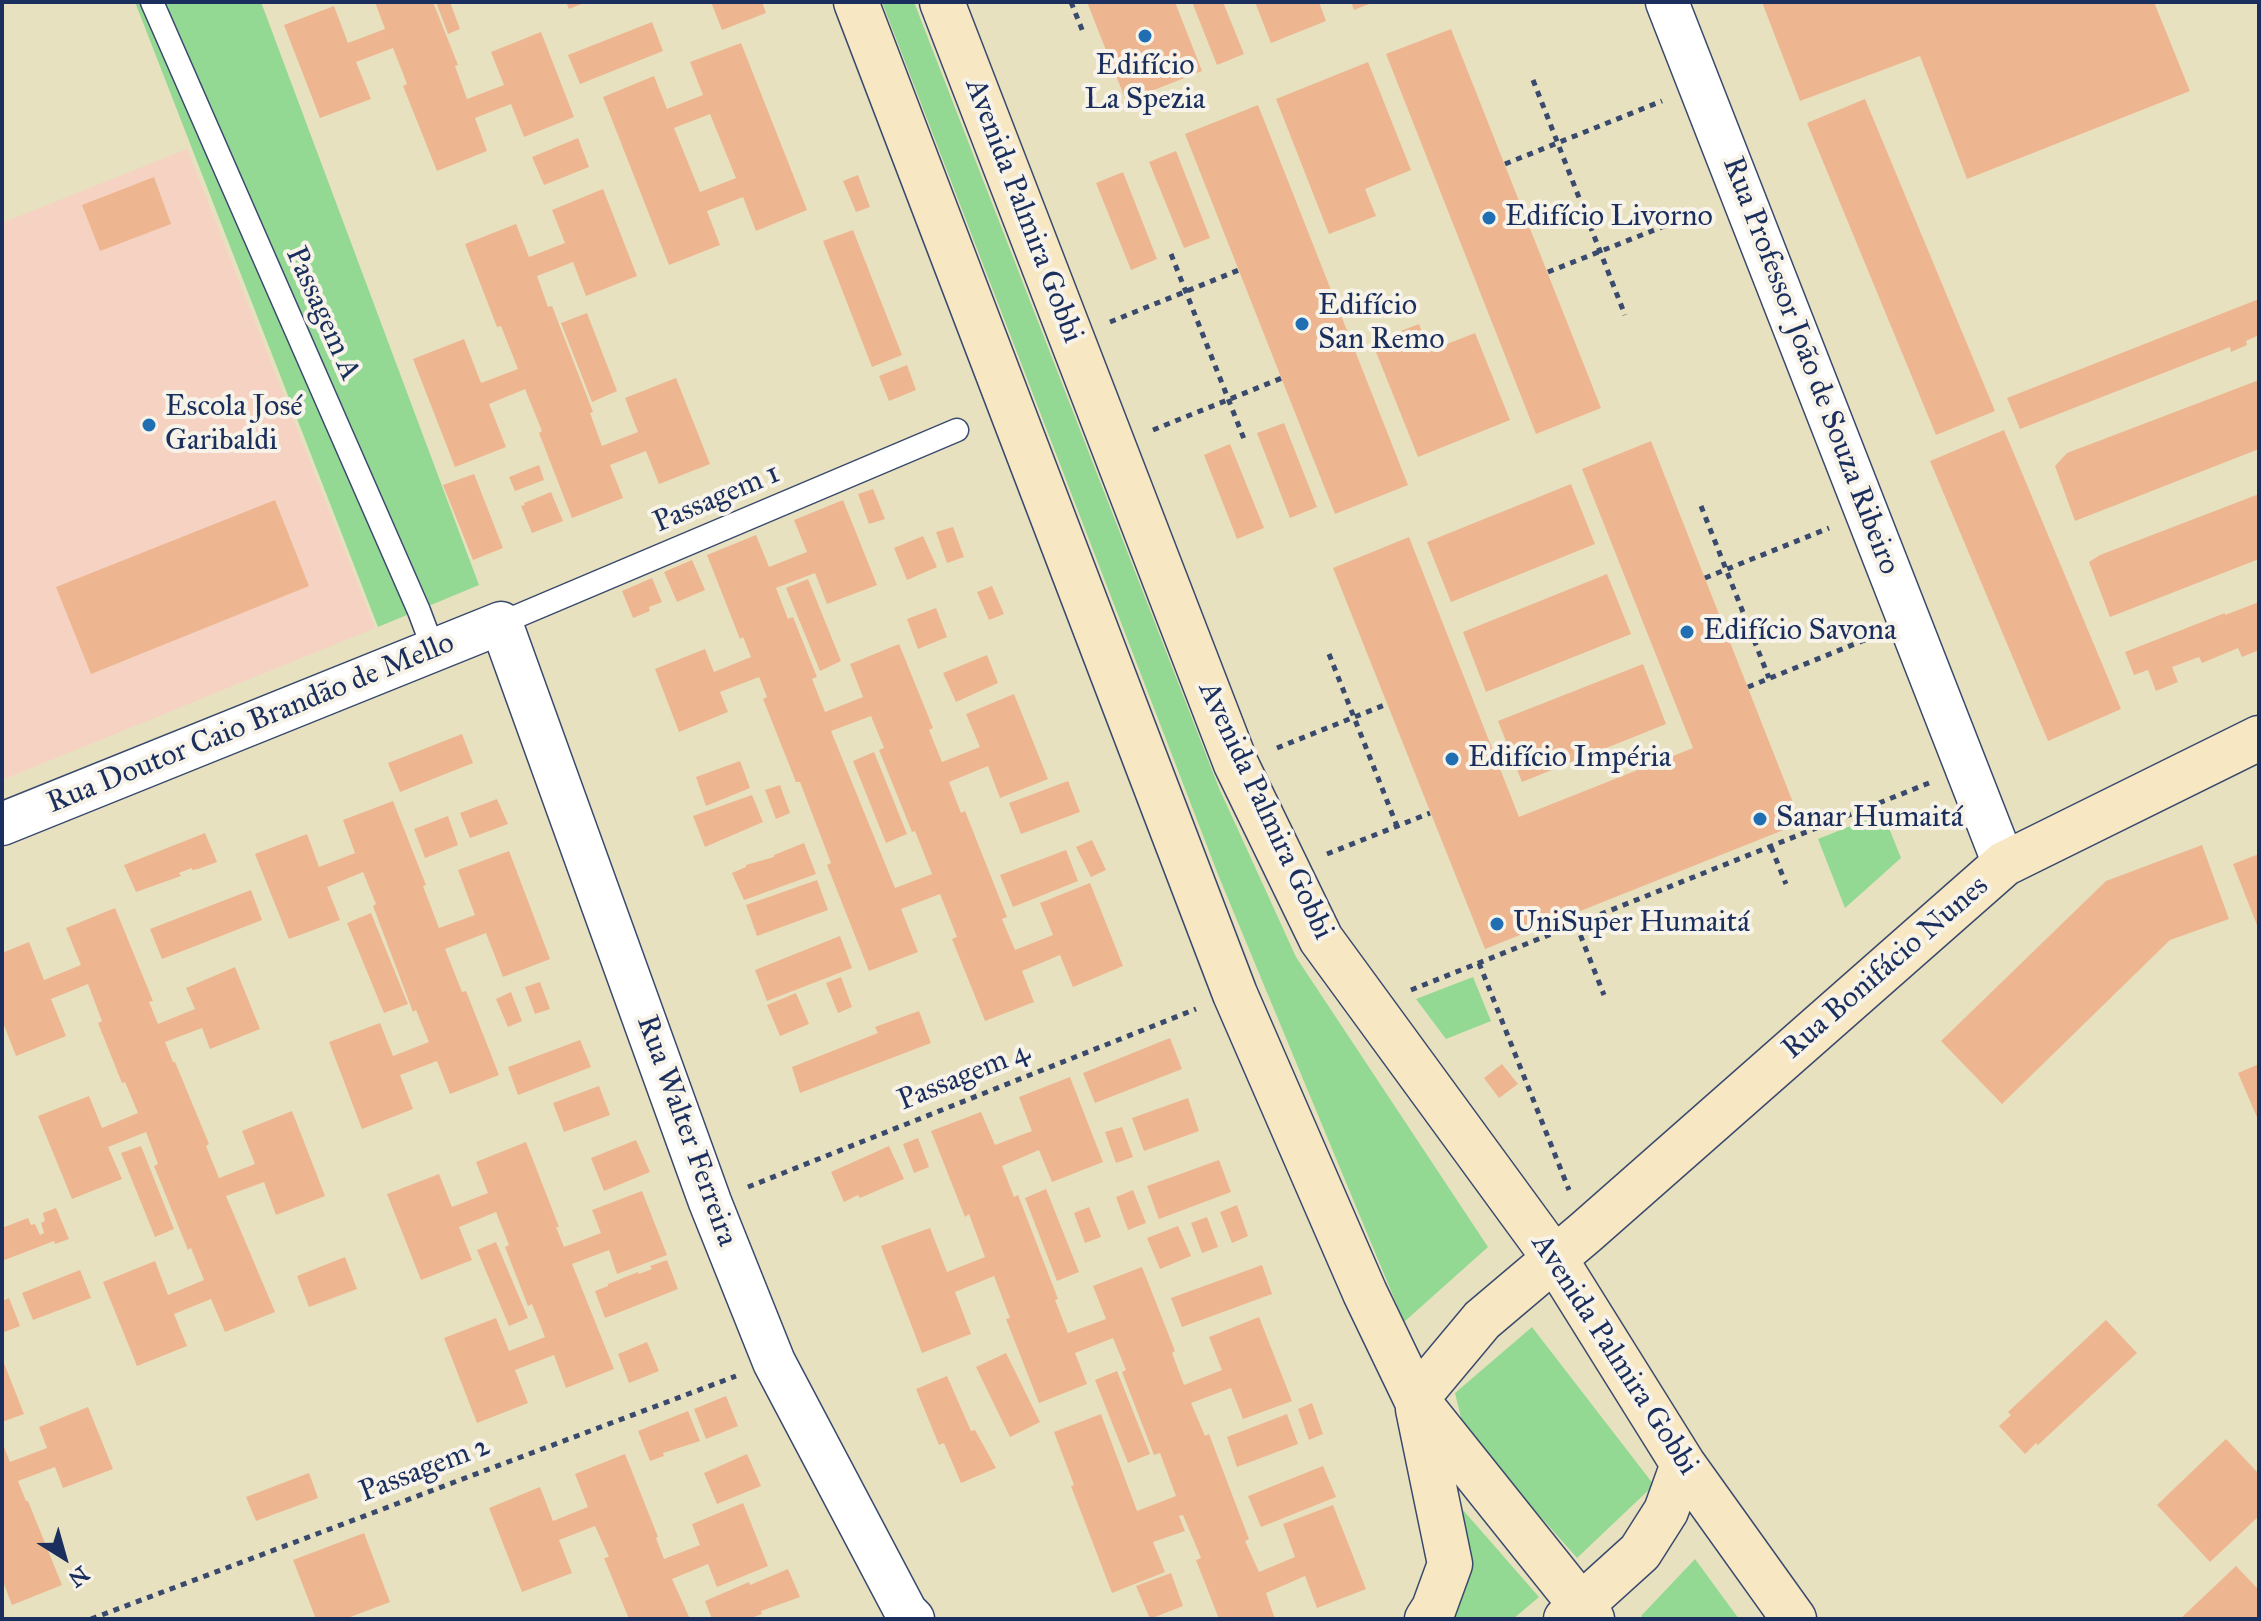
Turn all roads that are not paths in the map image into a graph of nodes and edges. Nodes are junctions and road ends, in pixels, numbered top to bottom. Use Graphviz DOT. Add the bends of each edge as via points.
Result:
graph roads {
  1 [pos="152,2"];
  2 [pos="856,2"];
  3 [pos="942,2"];
  4 [pos="1667,2"];
  5 [pos="957,430"];
  6 [pos="501,623"];
  7 [pos="434,651"];
  8 [pos="2259,738"];
  9 [pos="2,824"];
  10 [pos="2004,864"];
  11 [pos="1570,1246"];
  12 [pos="1416,1399"];
  13 [pos="1683,1464"];
  14 [pos="1579,1615"];
  15 [pos="913,1619"];
  16 [pos="1427,1619"];
  17 [pos="1794,1619"];
  1 -- 7 [label="lane, Passagem A"];
  2 -- 12 [label="street" via="1235,994"];
  3 -- 11 [label="street, Avenida Palmira Gobbi" via="1236,764 1321,939 1370,1006"];
  4 -- 10 [label="street, Rua Professor João de Souza Ribeiro"];
  5 -- 6 [label="lane, Passagem 1"];
  6 -- 7 [label="street, Rua Doutor Caio Brandão de Mello"];
  6 -- 15 [label="street, Rua Walter Ferreira" via="710,1202 774,1362"];
  7 -- 9 [label="street, Rua Doutor Caio Brandão de Mello"];
  8 -- 10 [label="street, Rua Bonifácio Nunes"];
  10 -- 11 [label="street, Rua Bonifácio Nunes"];
  11 -- 12 [label="street, Rua Bonifácio Nunes" via="1482,1320"];
  11 -- 13 [label="street, Avenida Palmira Gobbi"];
  12 -- 14 [label="street"];
  12 -- 16 [label="street" via="1450,1564"];
  13 -- 14 [label="street" via="1666,1511 1640,1552"];
  13 -- 17 [label="street, Avenida Palmira Gobbi"];
}
